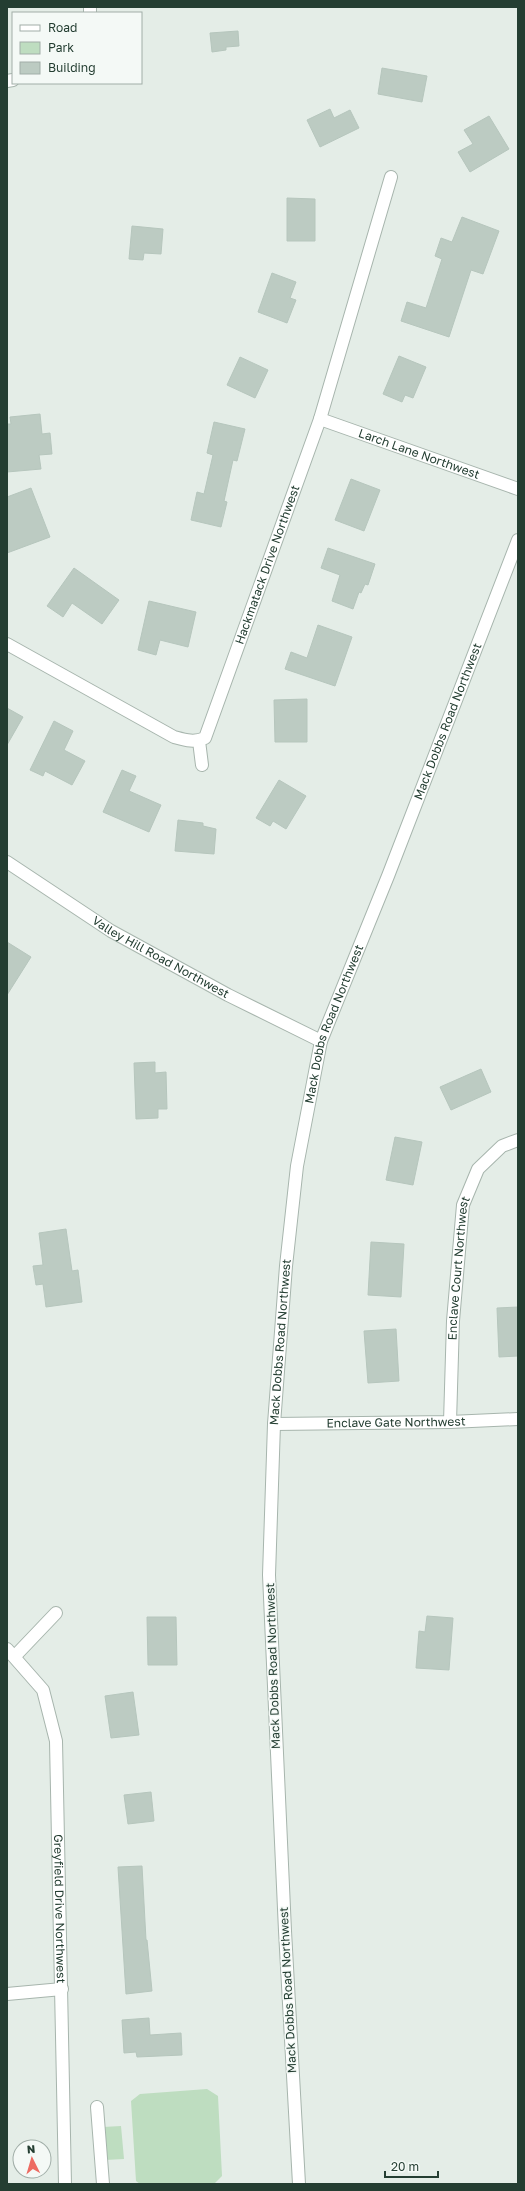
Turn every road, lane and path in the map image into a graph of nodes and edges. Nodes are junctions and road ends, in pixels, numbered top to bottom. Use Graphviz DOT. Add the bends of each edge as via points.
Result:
graph roads {
  1 [pos="391,177"];
  2 [pos="320,419"];
  3 [pos="518,489"];
  4 [pos="518,540"];
  5 [pos="7,644"];
  6 [pos="199,741"];
  7 [pos="202,765"];
  8 [pos="7,862"];
  9 [pos="321,1040"];
  10 [pos="518,1140"];
  11 [pos="518,1419"];
  12 [pos="450,1422"];
  13 [pos="274,1424"];
  14 [pos="56,1613"];
  15 [pos="11,1653"];
  16 [pos="62,1990"];
  17 [pos="7,1994"];
  18 [pos="98,2107"];
  19 [pos="65,2184"];
  20 [pos="102,2184"];
  21 [pos="299,2184"];
  1 -- 2 [label="street, Hackmatack Drive Northwest"];
  2 -- 3 [label="street, Larch Lane Northwest"];
  2 -- 6 [label="street, Hackmatack Drive Northwest" via="205,738"];
  4 -- 9 [label="street, Mack Dobbs Road Northwest" via="400,846"];
  5 -- 6 [label="street" via="174,736 187,741"];
  6 -- 7 [label="street"];
  8 -- 9 [label="street, Valley Hill Road Northwest" via="111,931 228,995"];
  9 -- 13 [label="street, Mack Dobbs Road Northwest" via="297,1166 286,1266"];
  10 -- 12 [label="street, Enclave Court Northwest" via="502,1146 478,1168 463,1205 453,1321"];
  11 -- 12 [label="street, Enclave Gate Northwest"];
  12 -- 13 [label="street, Enclave Gate Northwest"];
  13 -- 21 [label="street, Mack Dobbs Road Northwest" via="269,1575 284,1932"];
  14 -- 15 [label="street"];
  15 -- 16 [label="street, Greyfield Drive Northwest" via="43,1690 56,1742"];
  16 -- 17 [label="street"];
  16 -- 19 [label="street, Greyfield Drive Northwest"];
  18 -- 20 [label="street"];
}
